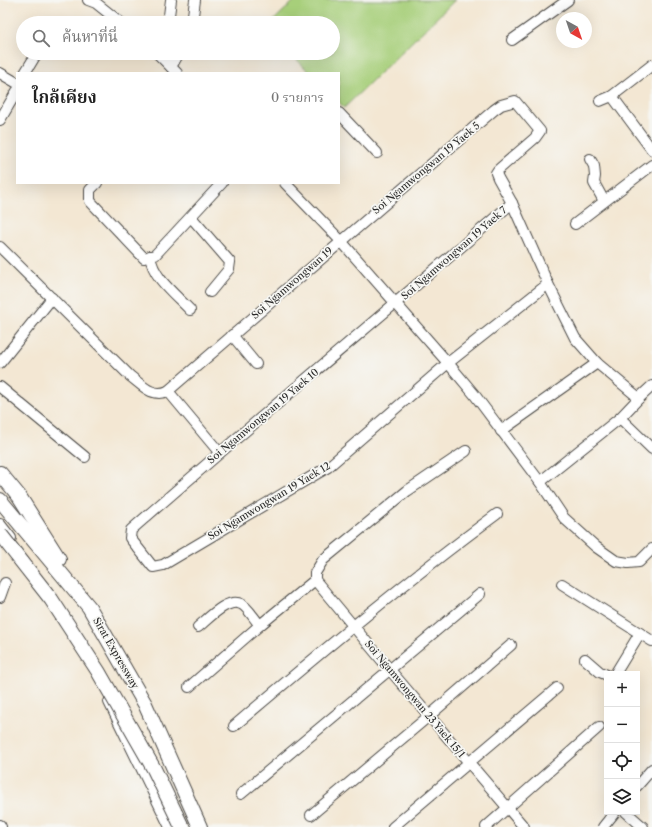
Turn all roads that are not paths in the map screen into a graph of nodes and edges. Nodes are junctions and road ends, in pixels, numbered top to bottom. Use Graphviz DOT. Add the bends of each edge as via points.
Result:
graph roads {
  1 [pos="171,0"];
  2 [pos="195,0"];
  3 [pos="568,0"];
  4 [pos="94,1"];
  5 [pos="112,16"];
  6 [pos="169,16"];
  7 [pos="193,16"];
  8 [pos="512,40"];
  9 [pos="33,60"];
  10 [pos="164,60"];
  11 [pos="177,60"];
  12 [pos="652,65"];
  13 [pos="174,70"];
  14 [pos="26,72"];
  15 [pos="0,73"];
  16 [pos="16,81"];
  17 [pos="16,93"];
  18 [pos="612,96"];
  19 [pos="600,101"];
  20 [pos="340,114"];
  21 [pos="0,120"];
  22 [pos="652,150"];
  23 [pos="377,153"];
  24 [pos="590,159"];
  25 [pos="652,165"];
  26 [pos="96,184"];
  27 [pos="221,184"];
  28 [pos="286,184"];
  29 [pos="604,201"];
  30 [pos="512,203"];
  31 [pos="191,217"];
  32 [pos="575,224"];
  33 [pos="341,240"];
  34 [pos="0,247"];
  35 [pos="150,256"];
  36 [pos="548,284"];
  37 [pos="210,292"];
  38 [pos="52,298"];
  39 [pos="396,304"];
  40 [pos="190,310"];
  41 [pos="232,335"];
  42 [pos="0,363"];
  43 [pos="448,363"];
  44 [pos="597,363"];
  45 [pos="256,364"];
  46 [pos="652,386"];
  47 [pos="0,387"];
  48 [pos="168,391"];
  49 [pos="639,398"];
  50 [pos="620,418"];
  51 [pos="501,431"];
  52 [pos="652,449"];
  53 [pos="466,451"];
  54 [pos="219,452"];
  55 [pos="86,457"];
  56 [pos="0,473"];
  57 [pos="540,482"];
  58 [pos="0,500"];
  59 [pos="497,514"];
  60 [pos="0,524"];
  61 [pos="131,530"];
  62 [pos="0,534"];
  63 [pos="652,549"];
  64 [pos="315,580"];
  65 [pos="5,583"];
  66 [pos="562,584"];
  67 [pos="480,594"];
  68 [pos="0,597"];
  69 [pos="90,607"];
  70 [pos="260,625"];
  71 [pos="353,625"];
  72 [pos="198,627"];
  73 [pos="640,633"];
  74 [pos="652,641"];
  75 [pos="512,645"];
  76 [pos="584,659"];
  77 [pos="390,670"];
  78 [pos="618,671"];
  79 [pos="604,673"];
  80 [pos="189,687"];
  81 [pos="557,688"];
  82 [pos="429,716"];
  83 [pos="234,726"];
  84 [pos="600,727"];
  85 [pos="469,763"];
  86 [pos="652,769"];
  87 [pos="640,783"];
  88 [pos="241,794"];
  89 [pos="508,808"];
  90 [pos="311,814"];
  91 [pos="613,815"];
  92 [pos="629,815"];
  93 [pos="170,827"];
  94 [pos="182,827"];
  95 [pos="200,827"];
  96 [pos="394,827"];
  97 [pos="486,827"];
  98 [pos="524,827"];
  99 [pos="603,827"];
  100 [pos="643,827"];
  1 -- 6 [label="street"];
  2 -- 7 [label="street"];
  3 -- 8 [label="street"];
  4 -- 5 [label="street"];
  9 -- 14 [label="street"];
  10 -- 13 [label="street"];
  11 -- 13 [label="street"];
  12 -- 18 [label="street"];
  15 -- 16 [label="street"];
  17 -- 21 [label="street"];
  18 -- 19 [label="street"];
  18 -- 22 [label="street"];
  20 -- 23 [label="street"];
  24 -- 29 [label="street" via="594,166 594,183"];
  25 -- 29 [label="street"];
  26 -- 35 [label="street" via="90,190 90,201 144,258"];
  27 -- 31 [label="street"];
  28 -- 33 [label="street"];
  29 -- 32 [label="street"];
  30 -- 33 [label="street, Soi Ngamwongwan 19 Yaek 5" via="496,173 536,138 540,131 515,101 494,110"];
  30 -- 36 [label="street"];
  30 -- 39 [label="street, Soi Ngamwongwan 19 Yaek 7"];
  31 -- 35 [label="street" via="155,255"];
  31 -- 37 [label="street" via="230,262 229,270"];
  33 -- 39 [label="street, Soi Ngamwongwan 19"];
  33 -- 41 [label="street, Soi Ngamwongwan 19"];
  34 -- 38 [label="street"];
  35 -- 40 [label="street" via="156,275"];
  36 -- 43 [label="street"];
  36 -- 44 [label="street" via="575,338"];
  38 -- 42 [label="street"];
  38 -- 48 [label="street" via="130,376 151,392 160,394"];
  39 -- 43 [label="street, Soi Ngamwongwan 19"];
  39 -- 54 [label="street, Soi Ngamwongwan 19 Yaek 10"];
  41 -- 45 [label="street"];
  41 -- 48 [label="street, Soi Ngamwongwan 19"];
  43 -- 51 [label="street, Soi Ngamwongwan 19"];
  43 -- 61 [label="street, Soi Ngamwongwan 19 Yaek 12" via="328,467 163,565 153,567 130,538"];
  44 -- 49 [label="street"];
  44 -- 51 [label="street"];
  46 -- 49 [label="street"];
  47 -- 55 [label="street"];
  48 -- 54 [label="street"];
  49 -- 50 [label="street"];
  50 -- 52 [label="street"];
  50 -- 57 [label="street"];
  51 -- 57 [label="street, Soi Ngamwongwan 19"];
  53 -- 64 [label="street" via="407,491 323,560 315,573"];
  54 -- 61 [label="street, Soi Ngamwongwan 19 Yaek 10"];
  56 -- 69 [label="highway" via="19,496"];
  57 -- 63 [label="street, Soi Ngamwongwan 19" via="564,518 616,561 639,562"];
  58 -- 69 [label="highway, Sirat Expressway"];
  59 -- 71 [label="street"];
  60 -- 93 [label="street" via="64,609"];
  62 -- 94 [label="highway, bridge" via="51,599 98,671 154,769"];
  64 -- 70 [label="street"];
  64 -- 71 [label="street, Soi Ngamwongwan 23 Yaek 15/1"];
  65 -- 68 [label="street"];
  66 -- 73 [label="street"];
  67 -- 77 [label="street"];
  69 -- 95 [label="highway, Sirat Expressway" via="145,704"];
  70 -- 72 [label="street" via="242,604 236,602 228,603"];
  70 -- 80 [label="street"];
  71 -- 77 [label="street, Soi Ngamwongwan 23 Yaek 15/1"];
  71 -- 83 [label="street"];
  73 -- 74 [label="street"];
  73 -- 78 [label="street"];
  75 -- 82 [label="street"];
  76 -- 79 [label="street"];
  77 -- 82 [label="street, Soi Ngamwongwan 23 Yaek 15/1"];
  77 -- 88 [label="street"];
  81 -- 85 [label="street"];
  82 -- 85 [label="street, Soi Ngamwongwan 23 Yaek 15/1"];
  82 -- 90 [label="street"];
  84 -- 89 [label="street"];
  85 -- 89 [label="street, Soi Ngamwongwan 23 Yaek 15/1"];
  85 -- 96 [label="street"];
  86 -- 87 [label="street"];
  89 -- 97 [label="street"];
  89 -- 98 [label="street, Soi Ngamwongwan 23 Yaek 15/1"];
  91 -- 99 [label="street"];
  92 -- 100 [label="street"];
}
